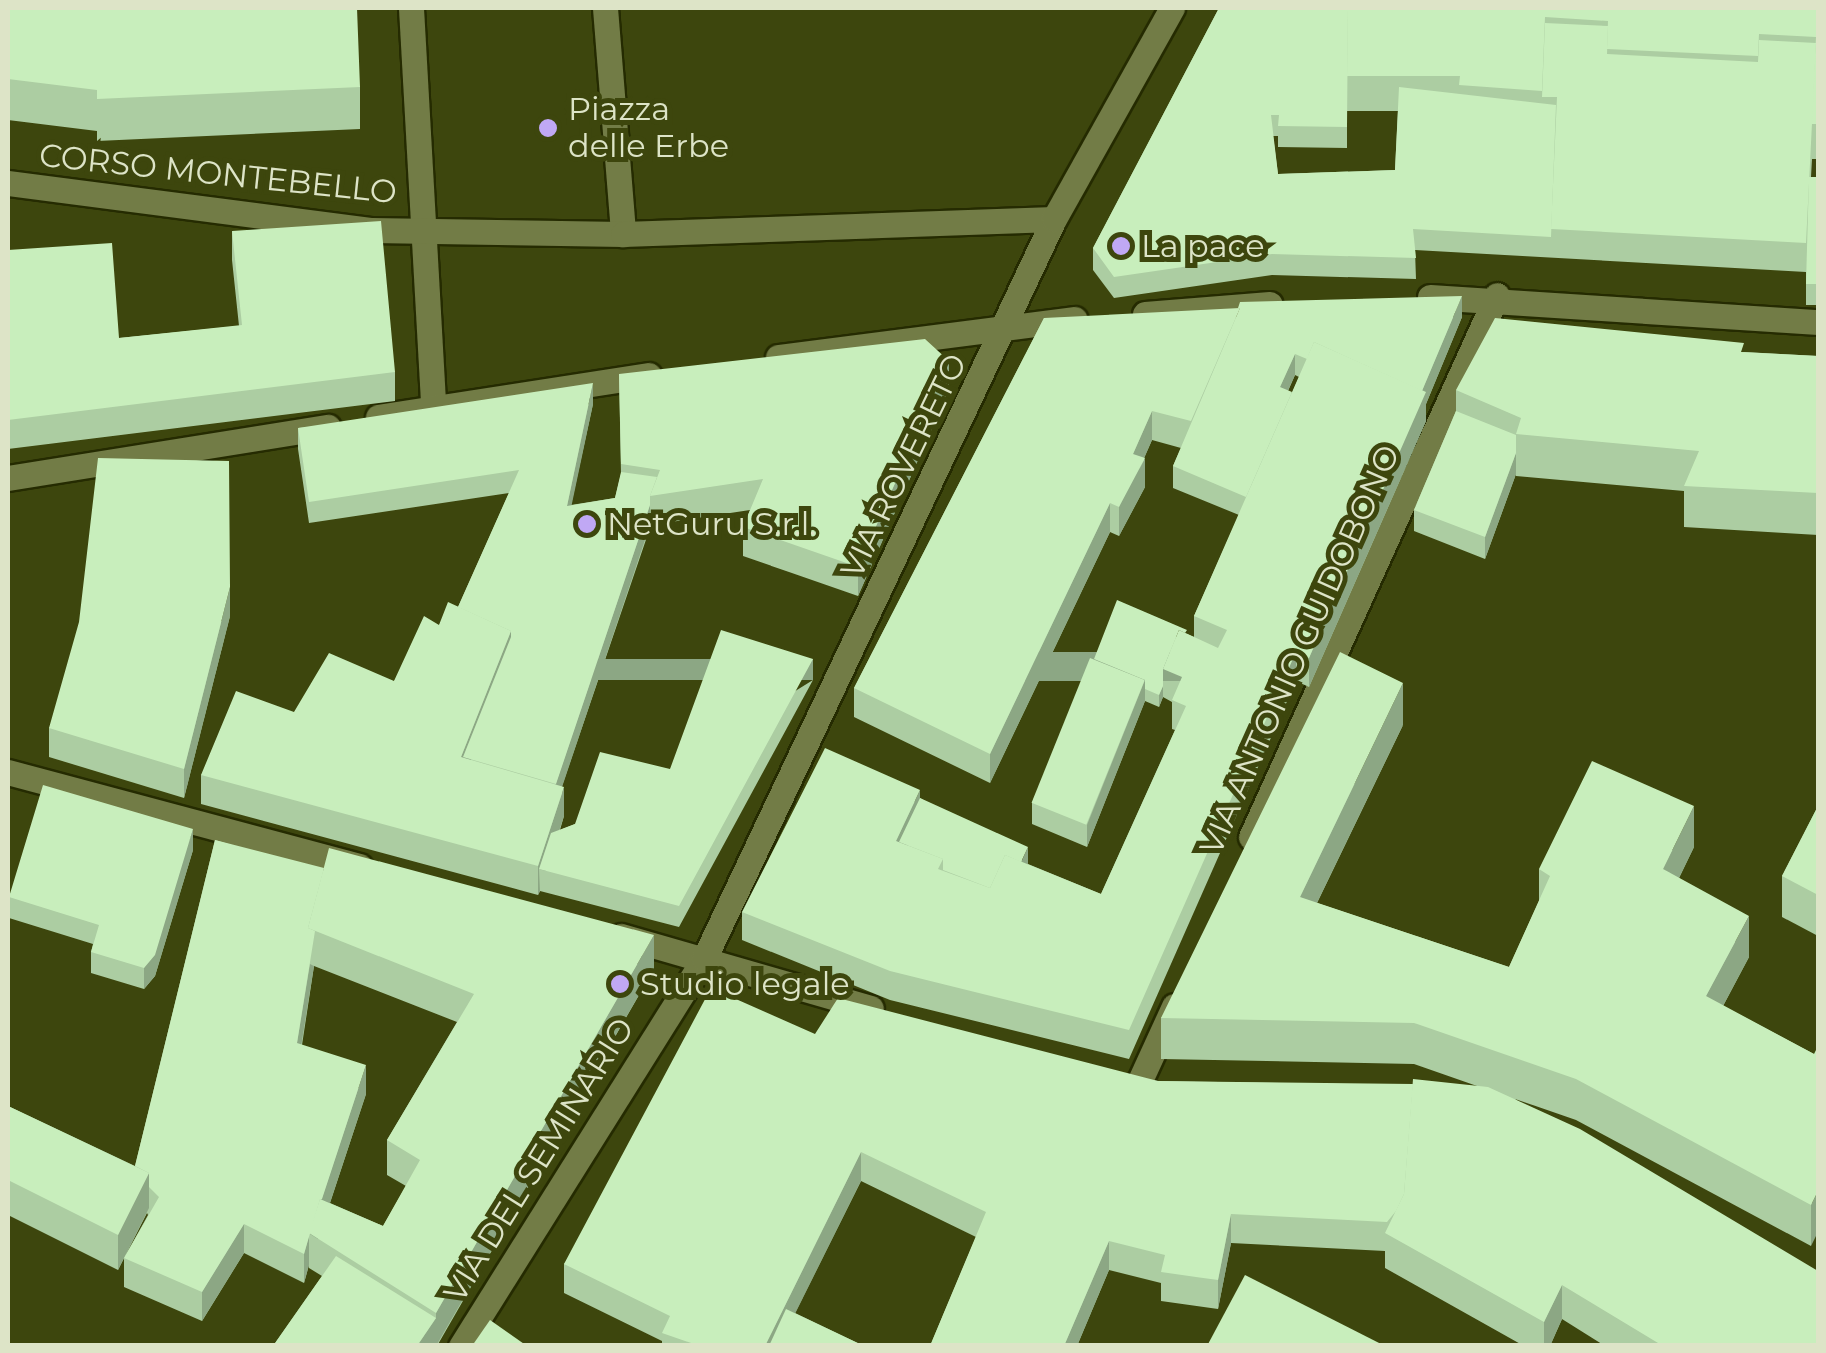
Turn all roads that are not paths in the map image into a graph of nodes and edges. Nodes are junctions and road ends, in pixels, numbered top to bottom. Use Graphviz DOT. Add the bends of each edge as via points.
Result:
graph roads {
  1 [pos="412,8"];
  2 [pos="605,8"];
  3 [pos="1172,8"];
  4 [pos="8,183"];
  5 [pos="1054,219"];
  6 [pos="422,228"];
  7 [pos="623,234"];
  8 [pos="1496,295"];
  9 [pos="1398,298"];
  10 [pos="1299,302"];
  11 [pos="1818,322"];
  12 [pos="1008,324"];
  13 [pos="740,362"];
  14 [pos="682,370"];
  15 [pos="433,406"];
  16 [pos="8,478"];
  17 [pos="8,772"];
  18 [pos="1235,871"];
  19 [pos="384,873"];
  20 [pos="591,928"];
  21 [pos="704,959"];
  22 [pos="1186,979"];
  23 [pos="892,1014"];
  24 [pos="1100,1076"];
  25 [pos="1137,1087"];
  26 [pos="1176,1087"];
  27 [pos="461,1346"];
  1 -- 6 [label="street"];
  2 -- 7 [label="street"];
  3 -- 5 [label="street, VIA ROVERETO"];
  4 -- 6 [label="street, CORSO MONTEBELLO" via="371,230"];
  5 -- 7 [label="street"];
  5 -- 12 [label="street, VIA ROVERETO"];
  6 -- 7 [label="street"];
  6 -- 15 [label="street"];
  8 -- 9 [label="street"];
  8 -- 11 [label="street"];
  8 -- 18 [label="street, VIA ANTONIO GUIDOBONO"];
  10 -- 12 [label="street"];
  12 -- 13 [label="street"];
  12 -- 21 [label="street, VIA ROVERETO"];
  14 -- 15 [label="street"];
  15 -- 16 [label="street" via="174,457"];
  17 -- 19 [label="street"];
  20 -- 21 [label="street"];
  21 -- 23 [label="street"];
  21 -- 27 [label="street, VIA DEL SEMINARIO"];
  22 -- 25 [label="street"];
  24 -- 25 [label="street"];
  25 -- 26 [label="street"];
}
